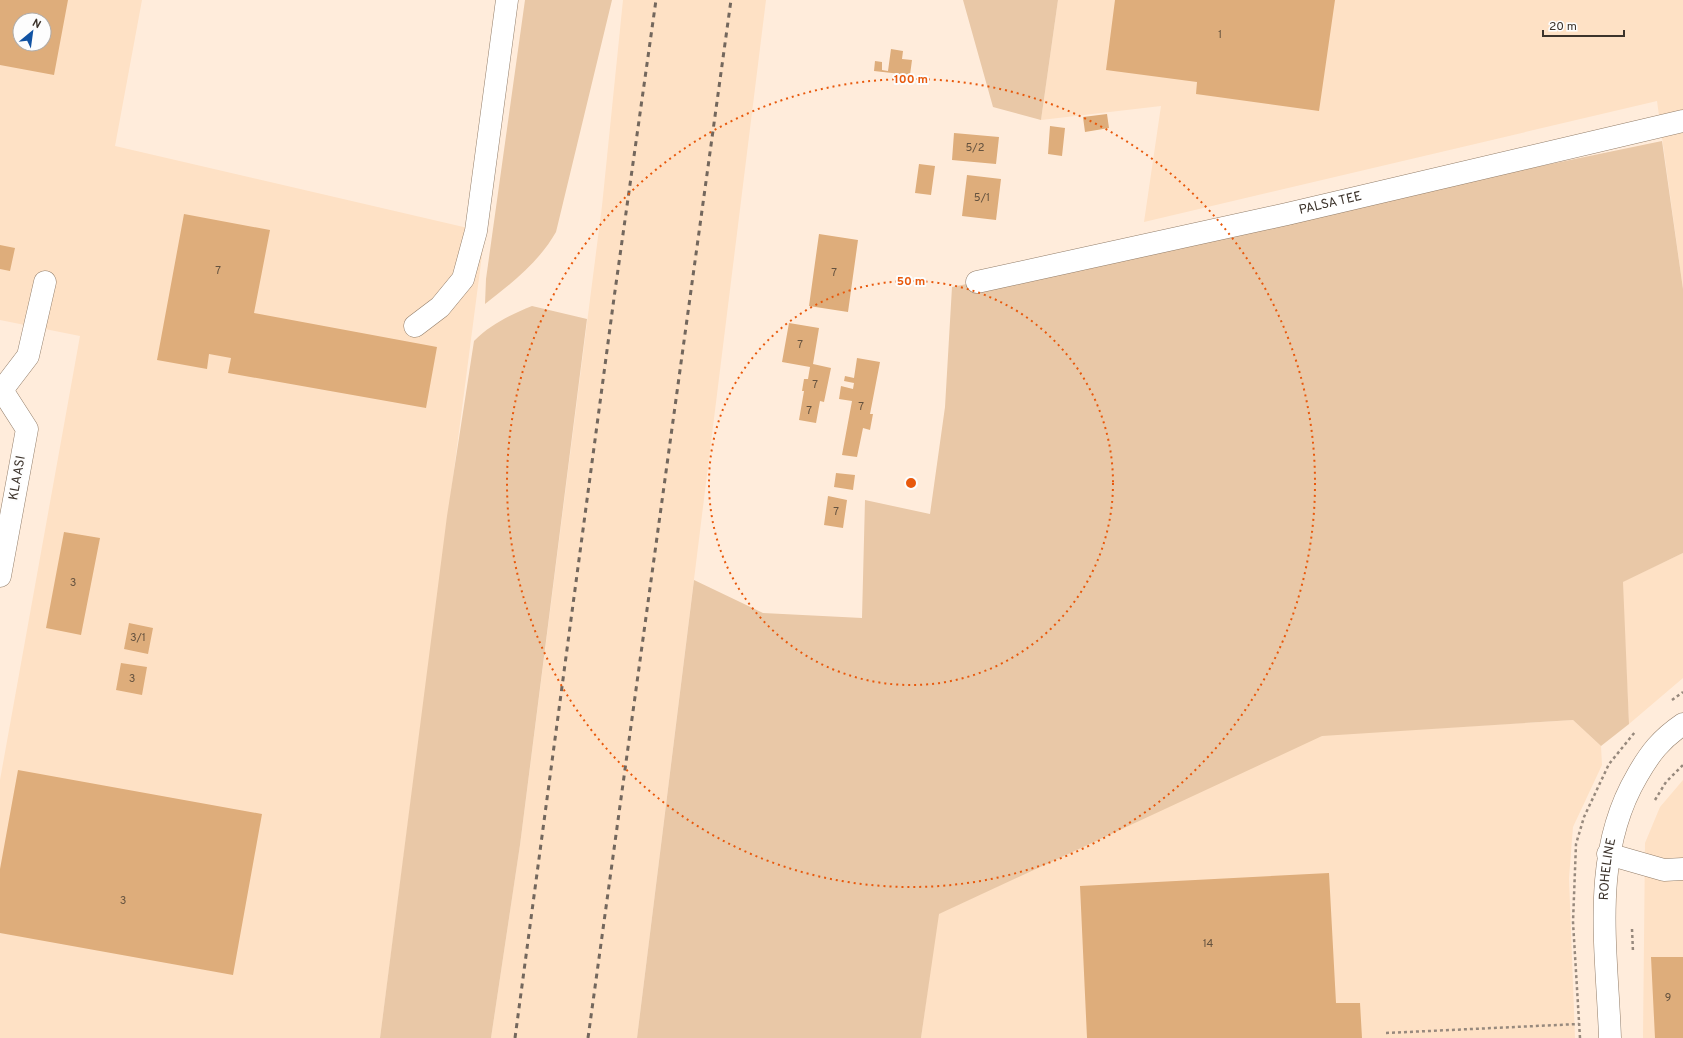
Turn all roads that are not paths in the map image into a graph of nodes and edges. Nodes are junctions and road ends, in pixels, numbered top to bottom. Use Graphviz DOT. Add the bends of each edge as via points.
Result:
graph roads {
  1 [pos="507,0"];
  2 [pos="1683,121"];
  3 [pos="45,282"];
  4 [pos="977,282"];
  5 [pos="415,326"];
  6 [pos="1,388"];
  7 [pos="0,576"];
  8 [pos="1683,724"];
  9 [pos="1608,854"];
  10 [pos="1683,869"];
  11 [pos="1610,1038"];
  1 -- 5 [label="street" via="476,231 463,279 440,307"];
  2 -- 4 [label="street, PALSA TEE" via="1287,214"];
  3 -- 6 [label="street" via="28,356"];
  6 -- 7 [label="street, KLAASI" via="27,429"];
  8 -- 9 [label="street, ROHELINE" via="1665,736 1649,755 1627,792 1616,820"];
  9 -- 10 [label="street" via="1664,870"];
  9 -- 11 [label="street, ROHELINE" via="1604,890"];
}
